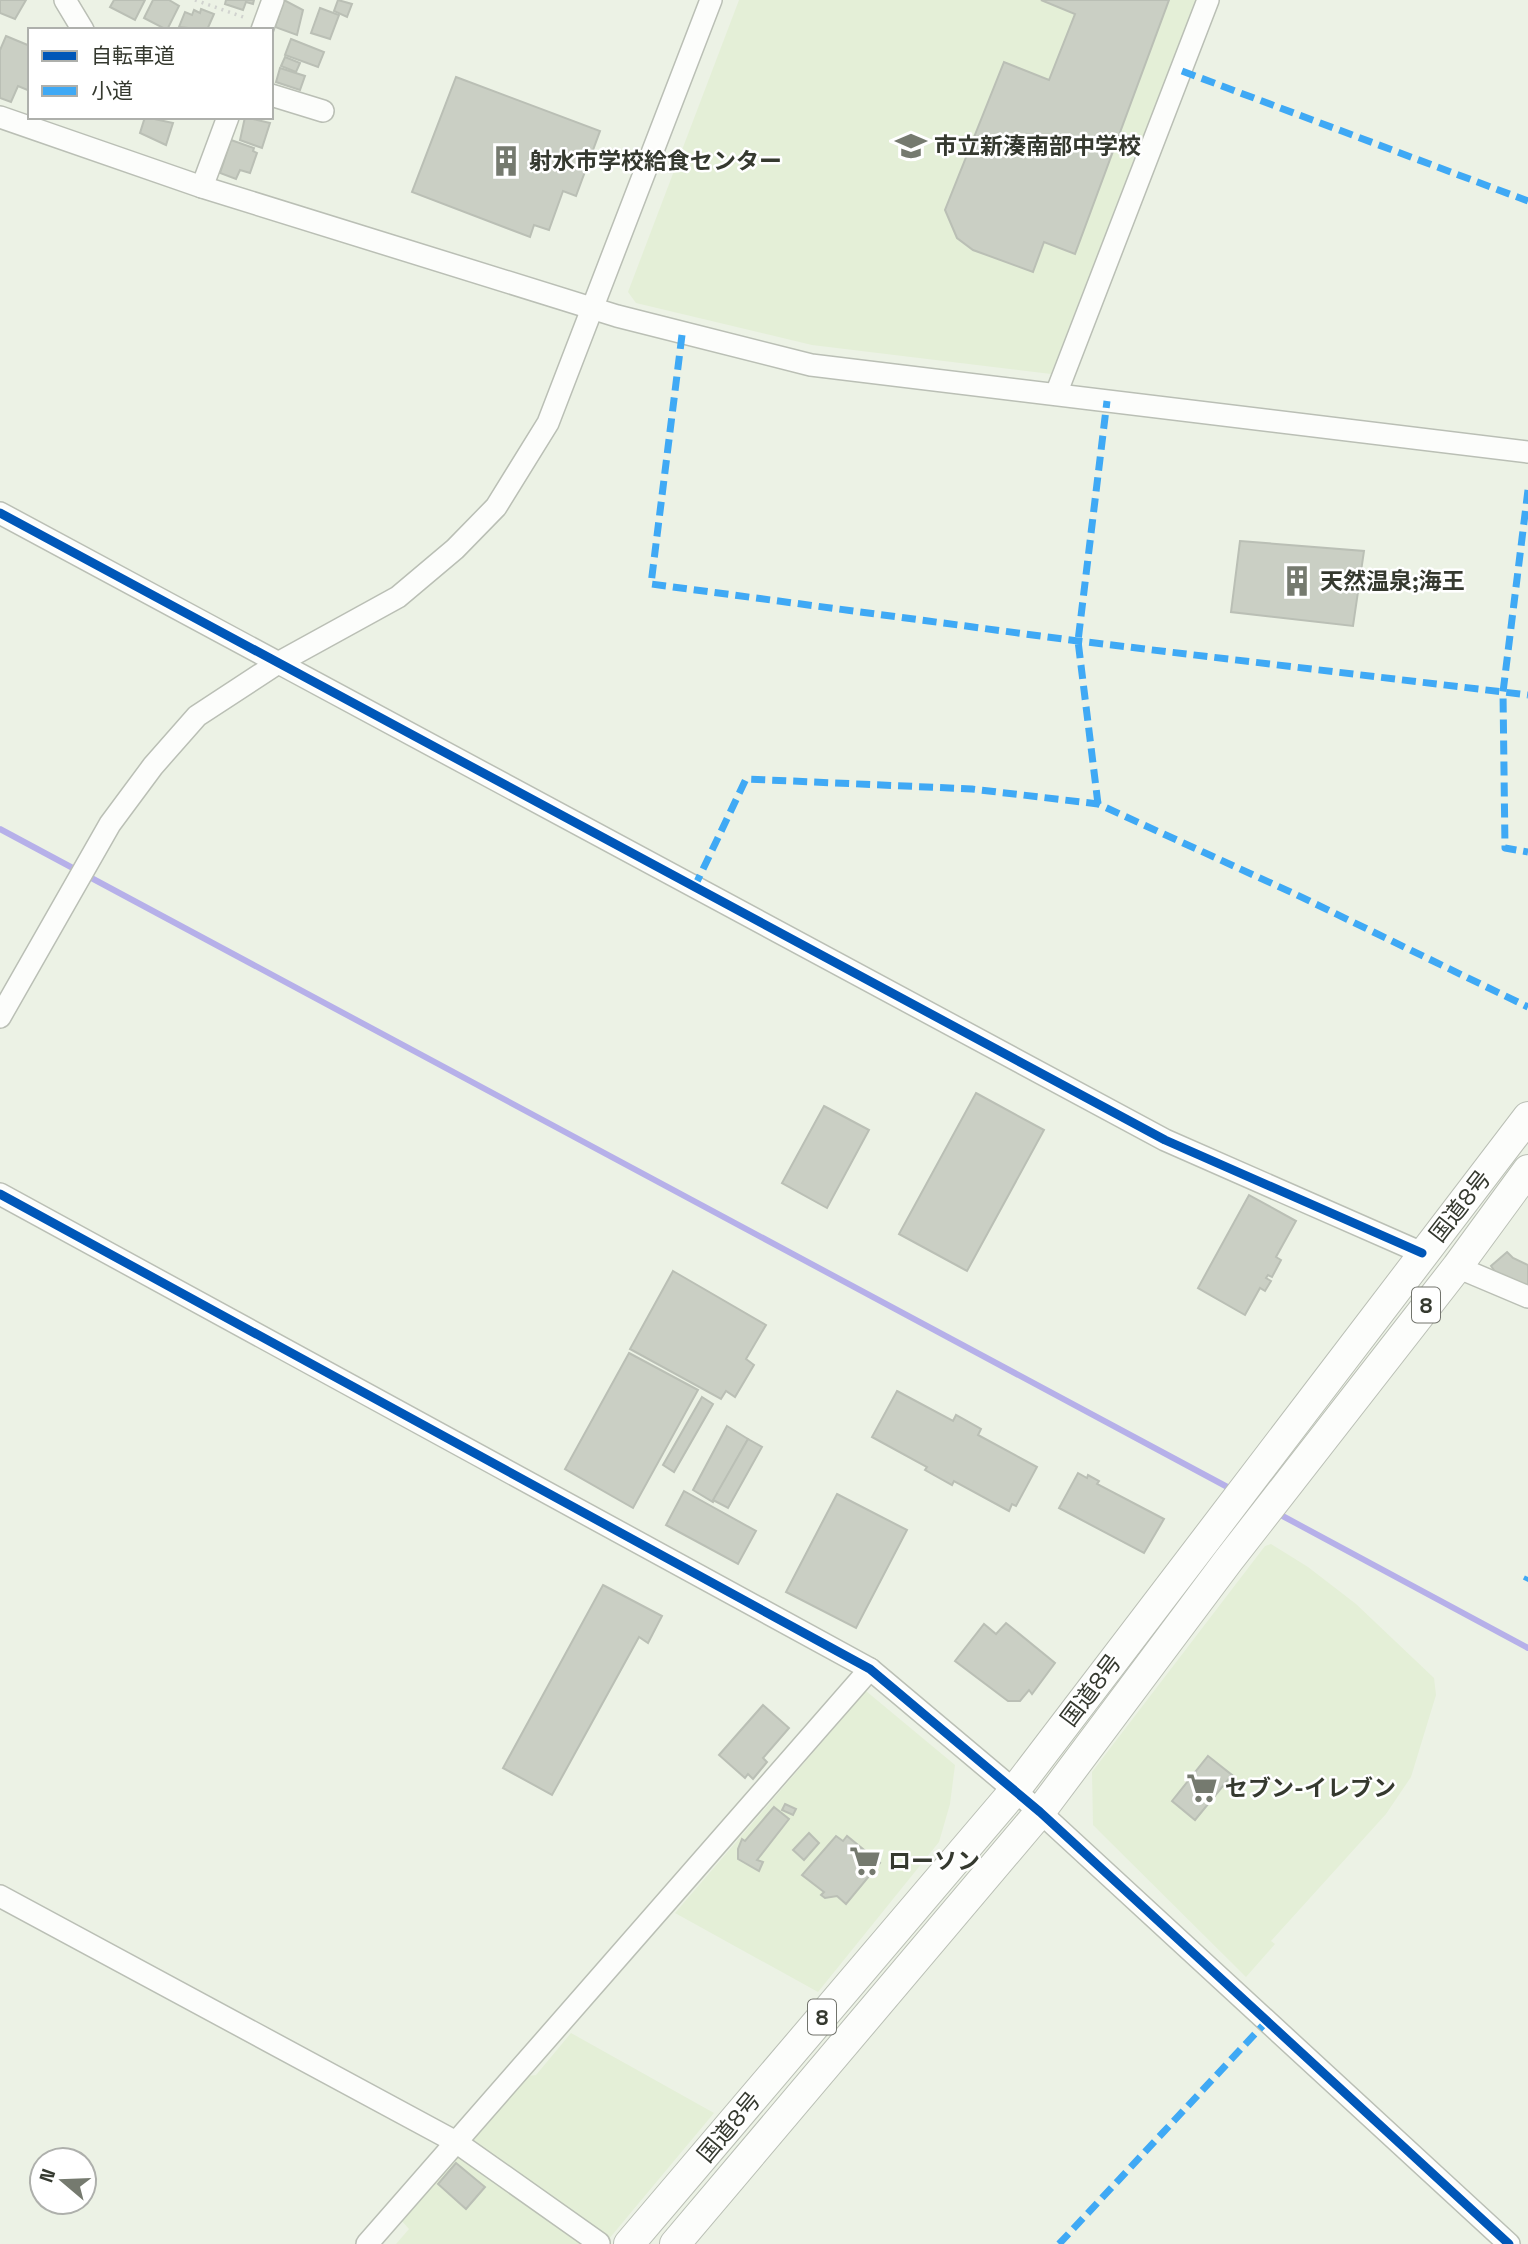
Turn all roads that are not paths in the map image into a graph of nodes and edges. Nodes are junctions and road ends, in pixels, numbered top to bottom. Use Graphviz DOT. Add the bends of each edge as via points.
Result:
graph roads {
  1 [pos="65,0"];
  2 [pos="273,0"];
  3 [pos="711,0"];
  4 [pos="1208,0"];
  5 [pos="263,27"];
  6 [pos="82,28"];
  7 [pos="273,95"];
  8 [pos="323,111"];
  9 [pos="0,117"];
  10 [pos="227,119"];
  11 [pos="202,187"];
  12 [pos="593,308"];
  13 [pos="1056,394"];
  14 [pos="1528,452"];
  15 [pos="0,513"];
  16 [pos="278,663"];
  17 [pos="0,1017"];
  18 [pos="1528,1109"];
  19 [pos="1528,1117"];
  20 [pos="1496,1160"];
  21 [pos="1528,1170"];
  22 [pos="0,1194"];
  23 [pos="1422,1253"];
  24 [pos="1458,1267"];
  25 [pos="1528,1297"];
  26 [pos="870,1669"];
  27 [pos="1015,1790"];
  28 [pos="1040,1812"];
  29 [pos="0,1896"];
  30 [pos="456,2142"];
  31 [pos="599,2243"];
  32 [pos="368,2244"];
  33 [pos="629,2244"];
  34 [pos="675,2244"];
  35 [pos="1509,2244"];
  1 -- 6 [label="street"];
  2 -- 5 [label="street"];
  3 -- 12 [label="street"];
  4 -- 13 [label="street"];
  7 -- 8 [label="street"];
  9 -- 11 [label="street"];
  10 -- 11 [label="street"];
  11 -- 12 [label="street"];
  12 -- 13 [label="street" via="682,335 811,365"];
  12 -- 16 [label="street" via="548,423 496,507 398,597"];
  13 -- 14 [label="street"];
  15 -- 16 [label="street"];
  16 -- 17 [label="street" via="197,716 153,766 110,824"];
  16 -- 23 [label="street" via="1164,1140"];
  18 -- 20 [label="highway, 8"];
  19 -- 20 [label="highway, 国道8号 / 8"];
  20 -- 23 [label="highway, 国道8号 / 8"];
  21 -- 24 [label="highway, 国道8号 / 8"];
  22 -- 26 [label="street"];
  23 -- 27 [label="highway, 国道8号 / 8"];
  24 -- 25 [label="street"];
  24 -- 28 [label="highway, 国道8号 / 8" via="1228,1561"];
  26 -- 27 [label="street"];
  26 -- 30 [label="street"];
  27 -- 28 [label="street"];
  27 -- 33 [label="highway, 国道8号 / 8"];
  28 -- 34 [label="highway, 国道8号 / 8"];
  28 -- 35 [label="street"];
  29 -- 30 [label="street"];
  30 -- 31 [label="street"];
  30 -- 32 [label="street"];
}
